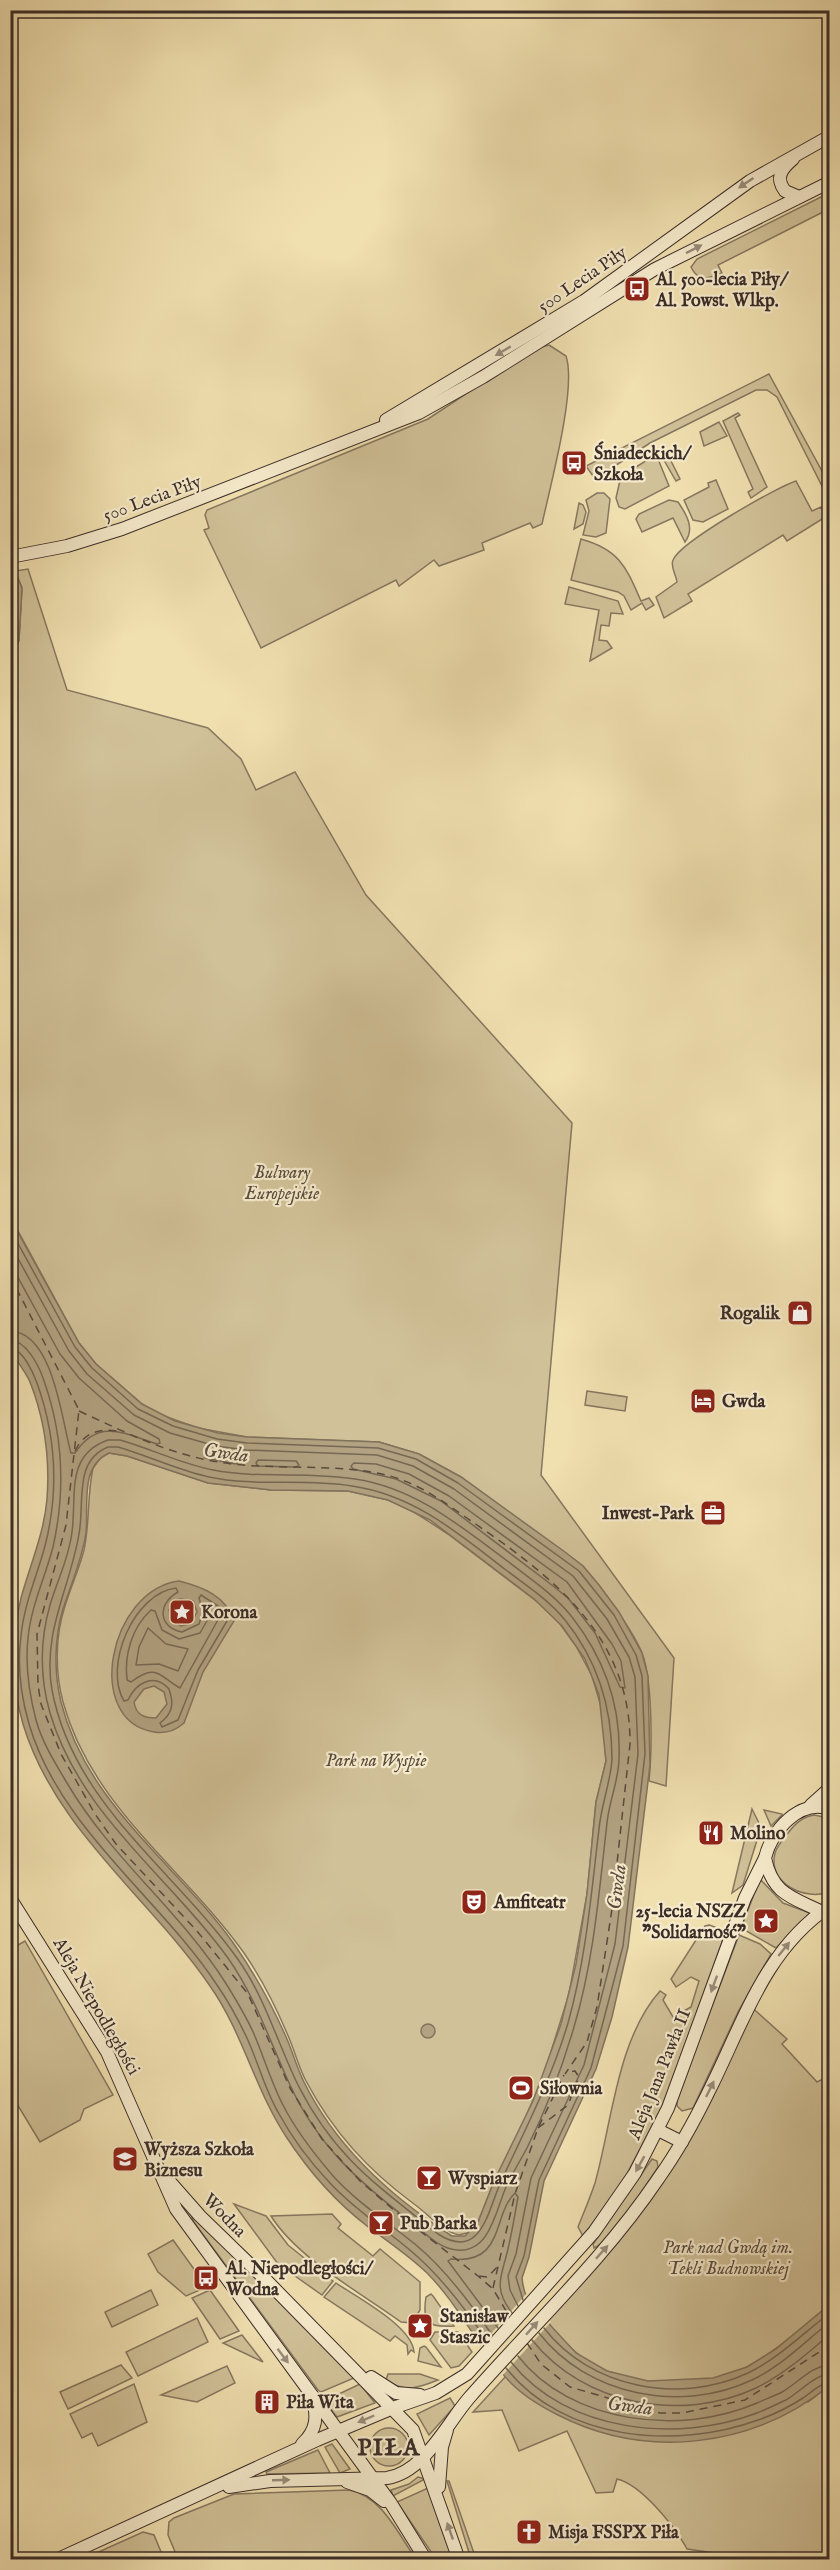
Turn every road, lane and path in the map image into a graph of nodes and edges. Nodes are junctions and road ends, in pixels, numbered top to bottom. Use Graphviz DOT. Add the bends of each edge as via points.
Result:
graph roads {
  1 [pos="830,136"];
  2 [pos="810,145"];
  3 [pos="830,182"];
  4 [pos="799,197"];
  5 [pos="368,432"];
  6 [pos="10,557"];
  7 [pos="830,1788"];
  8 [pos="811,1805"];
  9 [pos="830,1809"];
  10 [pos="765,1858"];
  11 [pos="10,1898"];
  12 [pos="827,1911"];
  13 [pos="658,2130"];
  14 [pos="682,2142"];
  15 [pos="158,2169"];
  16 [pos="200,2216"];
  17 [pos="186,2226"];
  18 [pos="341,2355"];
  19 [pos="307,2387"];
  20 [pos="436,2393"];
  21 [pos="393,2408"];
  22 [pos="456,2414"];
  23 [pos="339,2431"];
  24 [pos="292,2452"];
  25 [pos="423,2456"];
  26 [pos="373,2478"];
  27 [pos="328,2479"];
  28 [pos="207,2492"];
  29 [pos="440,2503"];
  30 [pos="401,2520"];
  31 [pos="56,2559"];
  32 [pos="426,2559"];
  33 [pos="459,2559"];
  1 -- 2 [label="main road, 500 Lecia Piły"];
  2 -- 4 [label="main road, 500 Lecia Piły" via="785,166 780,176 785,191"];
  2 -- 5 [label="main road, 500 Lecia Piły, one-way" via="728,195 584,301"];
  3 -- 4 [label="main road, 500 Lecia Piły"];
  5 -- 4 [label="main road, 500 Lecia Piły, one-way" via="447,399 655,269"];
  5 -- 6 [label="main road, 500 Lecia Piły" via="138,524 77,543"];
  7 -- 8 [label="main road, Aleja Jana Pawła II"];
  8 -- 9 [label="main road"];
  8 -- 10 [label="main road, Aleja Jana Pawła II" via="787,1821"];
  10 -- 12 [label="main road" via="777,1887 789,1897"];
  10 -- 13 [label="main road, Aleja Jana Pawła II, one-way" via="745,1898"];
  11 -- 15 [label="main road, Aleja Niepodległości" via="107,2052"];
  14 -- 12 [label="main road, one-way" via="754,1993 778,1955"];
  13 -- 14 [label="main road"];
  13 -- 20 [label="main road, Aleja Jana Pawła II, one-way" via="614,2206 467,2374"];
  22 -- 14 [label="main road, one-way" via="637,2210"];
  15 -- 16 [label="main road, Wodna"];
  15 -- 17 [label="main road, Wodna"];
  16 -- 17 [label="main road" via="188,2212"];
  16 -- 18 [label="main road, Wodna"];
  17 -- 19 [label="main road, Wodna, one-way"];
  18 -- 20 [label="main road" via="396,2393"];
  18 -- 21 [label="main road, Wodna"];
  19 -- 23 [label="main road, Wodna"];
  19 -- 24 [label="main road" via="316,2412 315,2427"];
  20 -- 21 [label="main road"];
  21 -- 23 [label="main road, one-way"];
  21 -- 25 [label="main road, Wodna" via="413,2430"];
  22 -- 25 [label="main road"];
  22 -- 29 [label="main road" via="442,2447"];
  23 -- 24 [label="main road"];
  23 -- 26 [label="main road, Wodna"];
  24 -- 28 [label="main road"];
  25 -- 26 [label="main road" via="400,2475"];
  25 -- 29 [label="main road, Wodna"];
  26 -- 27 [label="main road"];
  26 -- 30 [label="main road, Wodna"];
  28 -- 27 [label="main road, one-way" via="270,2481"];
  27 -- 30 [label="main road" via="370,2490"];
  28 -- 31 [label="main road"];
  33 -- 29 [label="main road, Wodna, one-way"];
  30 -- 32 [label="main road"];
}
